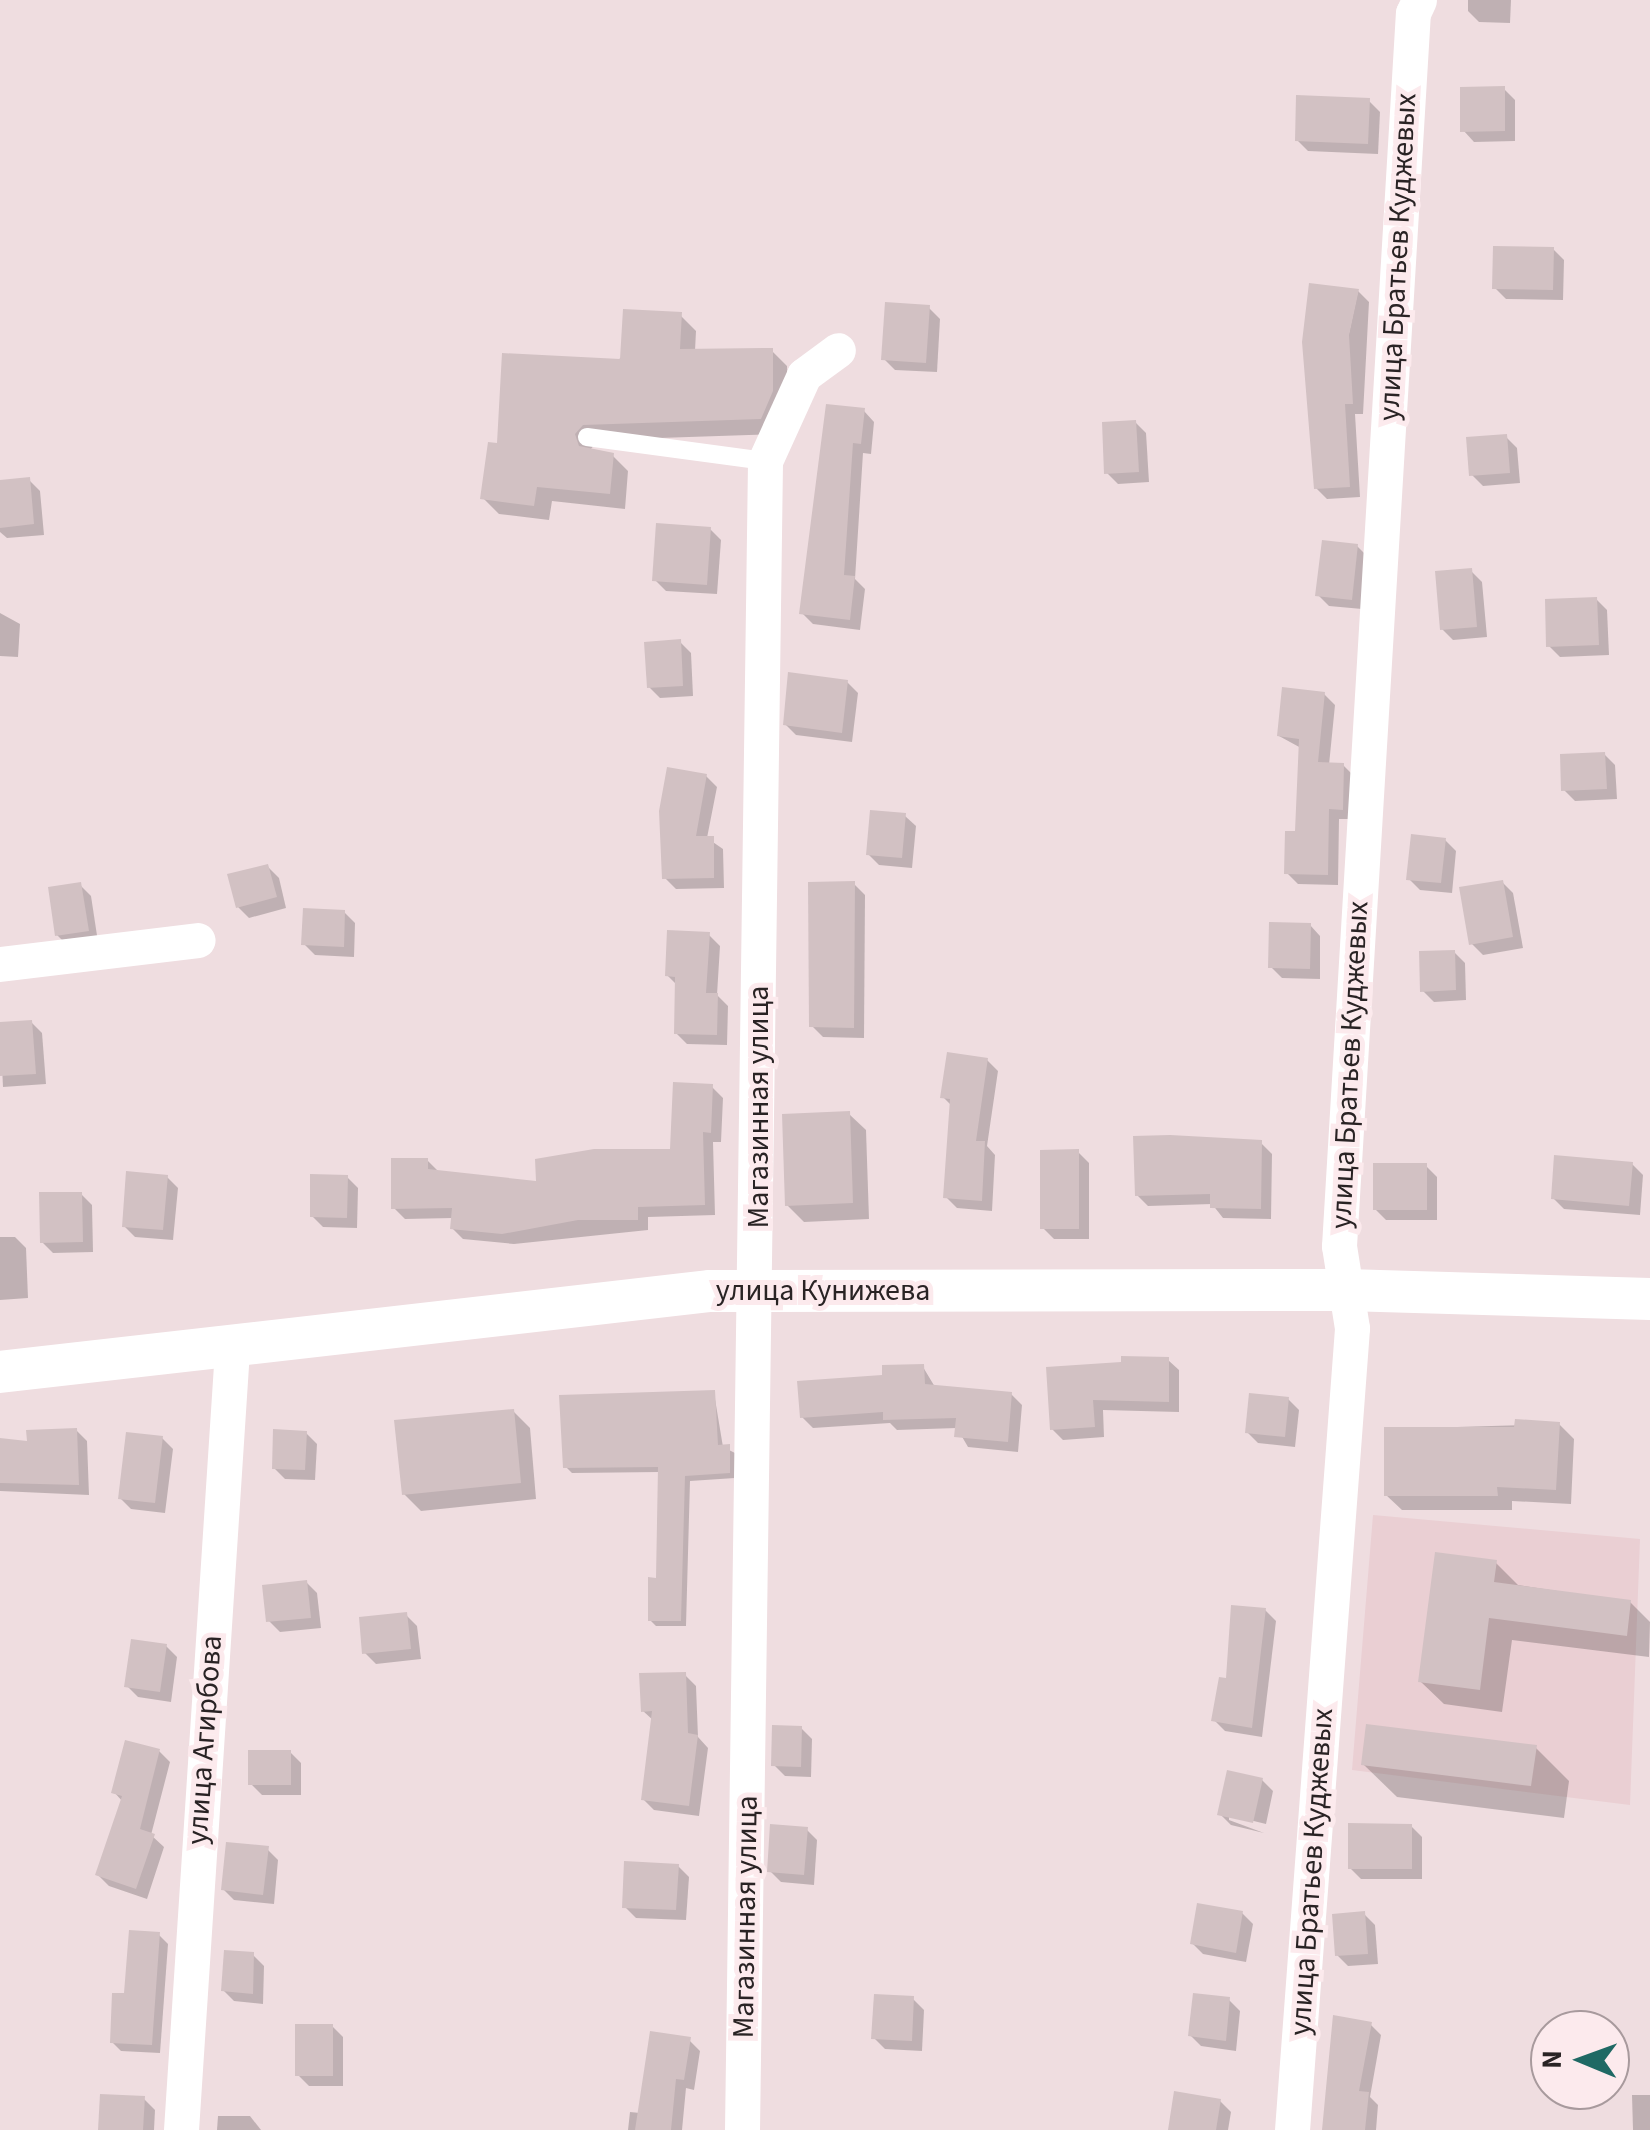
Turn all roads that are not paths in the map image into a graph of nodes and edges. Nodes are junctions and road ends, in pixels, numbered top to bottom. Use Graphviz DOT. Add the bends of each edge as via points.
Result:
graph roads {
  1 [pos="1419,0"];
  2 [pos="838,350"];
  3 [pos="587,438"];
  4 [pos="765,461"];
  5 [pos="198,940"];
  6 [pos="0,964"];
  7 [pos="758,1290"];
  8 [pos="1346,1290"];
  9 [pos="1650,1298"];
  10 [pos="232,1350"];
  11 [pos="0,1372"];
  12 [pos="180,2130"];
  13 [pos="742,2130"];
  14 [pos="1292,2130"];
  1 -- 8 [label="street, улица Братьев Куджевых" via="1413,13 1339,1246"];
  2 -- 4 [label="street, Магазинная улица" via="804,376"];
  3 -- 4 [label="lane"];
  4 -- 7 [label="street, Магазинная улица"];
  5 -- 6 [label="street"];
  7 -- 8 [label="street, улица Кунижева"];
  7 -- 10 [label="street, улица Кунижева"];
  7 -- 13 [label="street, Магазинная улица"];
  8 -- 9 [label="street, улица Кунижева"];
  8 -- 14 [label="street, улица Братьев Куджевых" via="1352,1328"];
  10 -- 11 [label="street, улица Кунижева"];
  10 -- 12 [label="street, улица Агирбова"];
}
